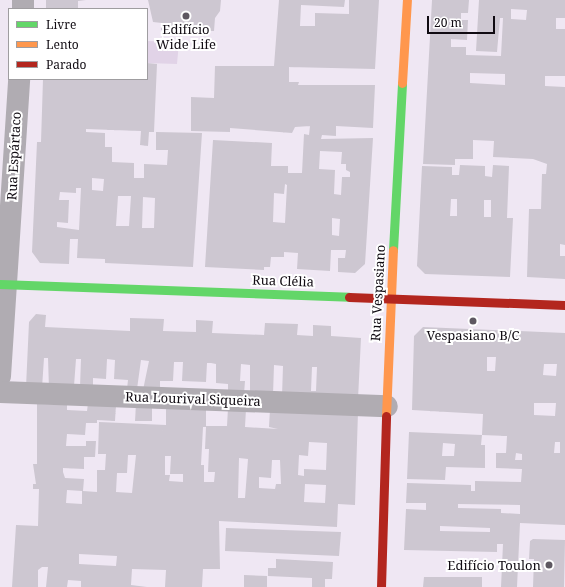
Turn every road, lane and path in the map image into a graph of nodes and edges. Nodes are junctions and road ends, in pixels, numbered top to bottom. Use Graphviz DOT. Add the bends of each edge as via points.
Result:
graph roads {
  1 [pos="407,0"];
  2 [pos="19,80"];
  3 [pos="3,284"];
  4 [pos="390,298"];
  5 [pos="565,305"];
  6 [pos="0,376"];
  7 [pos="0,392"];
  8 [pos="386,406"];
  9 [pos="381,587"];
  1 -- 4 [label="street, Rua Vespasiano"];
  2 -- 3 [label="street, Rua Espártaco"];
  3 -- 4 [label="street, Rua Clélia"];
  3 -- 6 [label="street, Rua Espártaco"];
  4 -- 5 [label="street, Rua Clélia"];
  4 -- 8 [label="street, Rua Vespasiano"];
  7 -- 8 [label="street, Rua Lourival Siqueira"];
  8 -- 9 [label="street, Rua Vespasiano"];
}
